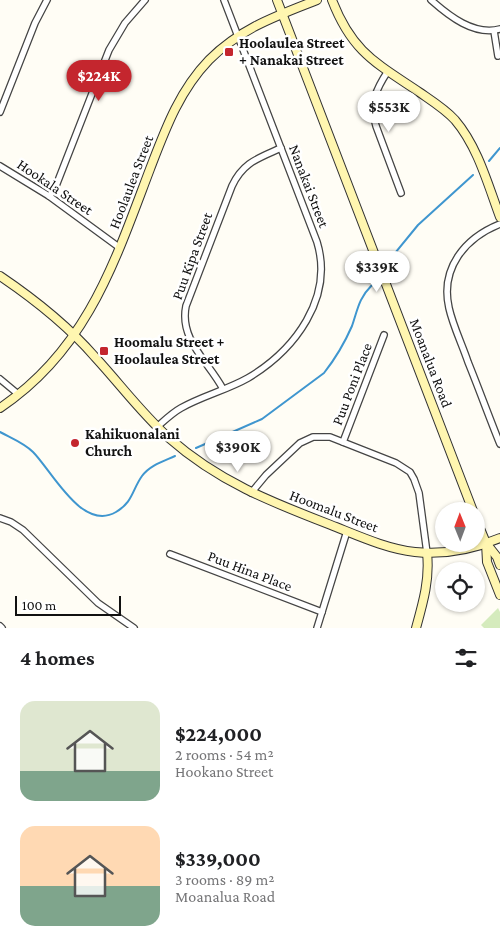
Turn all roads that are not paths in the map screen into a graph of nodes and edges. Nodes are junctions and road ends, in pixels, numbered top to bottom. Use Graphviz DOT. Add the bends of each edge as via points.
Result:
graph roads {
  1 [pos="47,0"];
  2 [pos="145,0"];
  3 [pos="224,0"];
  4 [pos="277,0"];
  5 [pos="317,0"];
  6 [pos="332,0"];
  7 [pos="431,0"];
  8 [pos="282,14"];
  9 [pos="497,30"];
  10 [pos="238,36"];
  11 [pos="498,56"];
  12 [pos="388,71"];
  13 [pos="0,112"];
  14 [pos="281,148"];
  15 [pos="0,166"];
  16 [pos="401,192"];
  17 [pos="49,196"];
  18 [pos="500,217"];
  19 [pos="500,224"];
  20 [pos="120,248"];
  21 [pos="0,276"];
  22 [pos="74,335"];
  23 [pos="384,335"];
  24 [pos="0,379"];
  25 [pos="223,389"];
  26 [pos="18,394"];
  27 [pos="0,408"];
  28 [pos="157,427"];
  29 [pos="343,442"];
  30 [pos="500,444"];
  31 [pos="251,493"];
  32 [pos="470,502"];
  33 [pos="0,518"];
  34 [pos="347,531"];
  35 [pos="500,538"];
  36 [pos="486,543"];
  37 [pos="427,553"];
  38 [pos="170,554"];
  39 [pos="500,565"];
  40 [pos="500,595"];
  41 [pos="322,612"];
  42 [pos="134,628"];
  43 [pos="317,628"];
  44 [pos="416,628"];
  1 -- 13 [label="street"];
  2 -- 17 [label="street" via="109,50 54,191"];
  3 -- 10 [label="street, Nanakai Street"];
  4 -- 8 [label="street, Moanalua Road"];
  5 -- 8 [label="street, Hoolaulea Street"];
  6 -- 12 [label="street" via="355,43"];
  7 -- 9 [label="street" via="466,24 480,30"];
  8 -- 10 [label="street, Hoolaulea Street"];
  8 -- 32 [label="street, Moanalua Road"];
  9 -- 11 [label="street"];
  10 -- 14 [label="street, Nanakai Street"];
  10 -- 20 [label="street, Hoolaulea Street" via="200,70 177,105"];
  12 -- 16 [label="street" via="375,92 373,114"];
  12 -- 18 [label="street" via="435,102 454,119 471,144"];
  14 -- 25 [label="street, Puu Kipa Street" via="250,163 238,175 186,306 187,333"];
  14 -- 25 [label="street, Nanakai Street" via="319,250 322,264 319,291 310,315 286,347 247,379"];
  15 -- 17 [label="street, Hookala Street"];
  17 -- 20 [label="street, Hookala Street"];
  19 -- 30 [label="street" via="478,235 462,250 451,269 447,299"];
  20 -- 22 [label="street, Hoolaulea Street" via="102,290"];
  21 -- 22 [label="street, Hoomalu Street"];
  22 -- 26 [label="street, Hoolaulea Street" via="52,362"];
  22 -- 28 [label="street, Hoomalu Street"];
  23 -- 29 [label="street, Puu Poni Place"];
  24 -- 26 [label="street"];
  25 -- 28 [label="street, Nanakai Street" via="180,409"];
  26 -- 27 [label="street, Hoolaulea Street"];
  28 -- 31 [label="street, Hoomalu Street" via="203,465"];
  29 -- 31 [label="street" via="322,436 306,440 285,456"];
  29 -- 37 [label="street" via="396,462 410,472 419,493"];
  31 -- 34 [label="street, Hoomalu Street"];
  33 -- 42 [label="street" via="17,525 98,603"];
  34 -- 37 [label="street, Hoomalu Street" via="392,548"];
  34 -- 41 [label="street"];
  35 -- 36 [label="street, Hoomalu Street"];
  36 -- 37 [label="street, Hoomalu Street" via="455,551"];
  36 -- 39 [label="street"];
  36 -- 40 [label="street" via="486,562"];
  37 -- 44 [label="street" via="427,585"];
  38 -- 41 [label="street, Puu Hina Place"];
  41 -- 43 [label="street"];
}
